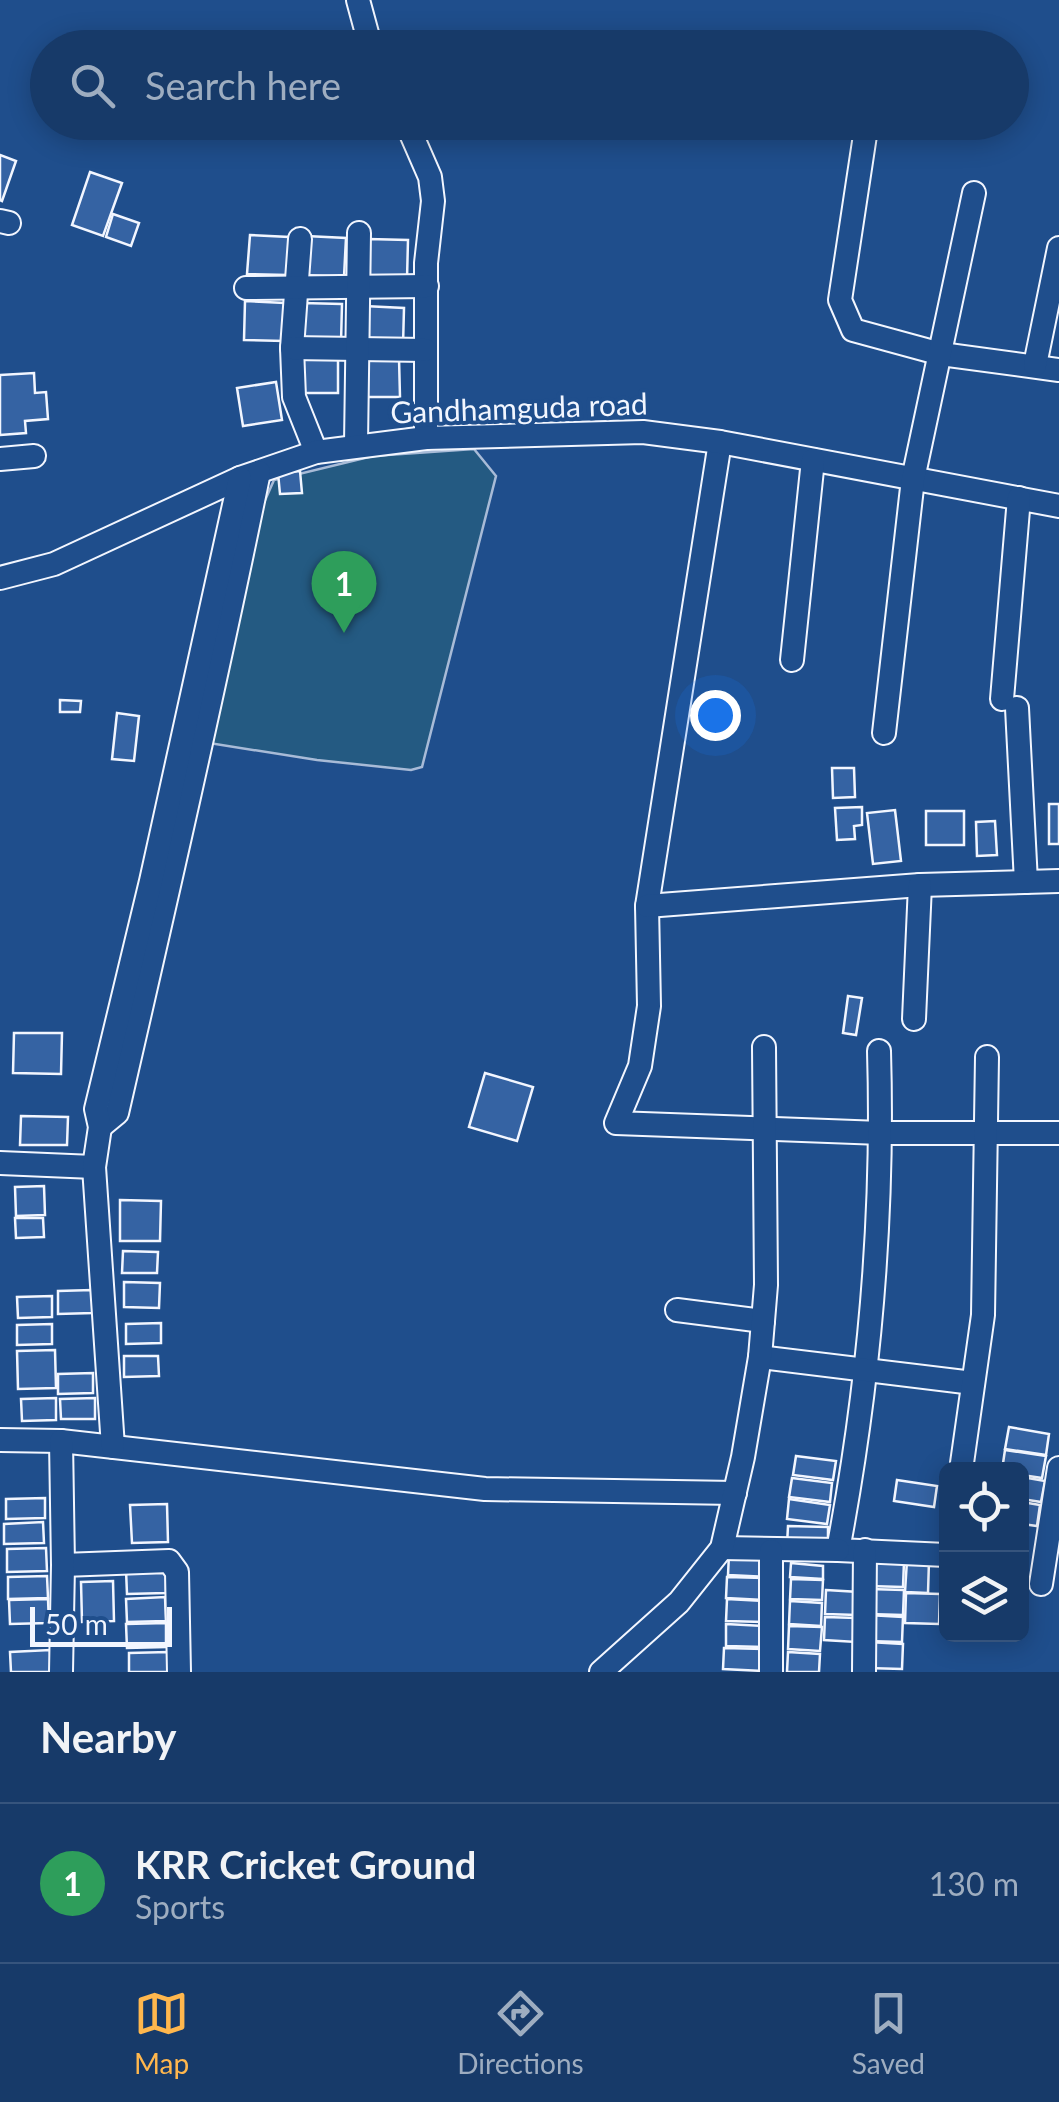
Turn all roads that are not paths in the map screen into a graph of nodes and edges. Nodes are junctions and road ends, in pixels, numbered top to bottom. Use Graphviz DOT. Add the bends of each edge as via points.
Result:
graph roads {
  1 [pos="358,0"];
  2 [pos="367,30"];
  3 [pos="415,140"];
  4 [pos="864,140"];
  5 [pos="974,193"];
  6 [pos="359,234"];
  7 [pos="300,239"];
  8 [pos="1059,248"];
  9 [pos="427,286"];
  10 [pos="356,287"];
  11 [pos="246,288"];
  12 [pos="296,288"];
  13 [pos="292,348"];
  14 [pos="426,350"];
  15 [pos="355,351"];
  16 [pos="941,354"];
  17 [pos="1036,365"];
  18 [pos="1059,370"];
  19 [pos="426,438"];
  20 [pos="720,442"];
  21 [pos="356,444"];
  22 [pos="316,452"];
  23 [pos="34,456"];
  24 [pos="0,460"];
  25 [pos="814,460"];
  26 [pos="250,475"];
  27 [pos="913,479"];
  28 [pos="1020,498"];
  29 [pos="1059,506"];
  30 [pos="0,578"];
  31 [pos="792,660"];
  32 [pos="884,733"];
  33 [pos="1059,881"];
  34 [pos="1026,882"];
  35 [pos="920,885"];
  36 [pos="647,906"];
  37 [pos="914,1018"];
  38 [pos="764,1047"];
  39 [pos="879,1050"];
  40 [pos="987,1057"];
  41 [pos="763,1129"];
  42 [pos="881,1132"];
  43 [pos="1059,1133"];
  44 [pos="986,1134"];
  45 [pos="0,1163"];
  46 [pos="94,1167"];
  47 [pos="677,1310"];
  48 [pos="763,1321"];
  49 [pos="760,1357"];
  50 [pos="864,1368"];
  51 [pos="973,1383"];
  52 [pos="0,1440"];
  53 [pos="61,1441"];
  54 [pos="113,1447"];
  55 [pos="962,1462"];
  56 [pos="1059,1468"];
  57 [pos="735,1493"];
  58 [pos="722,1548"];
  59 [pos="838,1550"];
  60 [pos="865,1550"];
  61 [pos="772,1551"];
  62 [pos="939,1555"];
  63 [pos="63,1565"];
  64 [pos="1041,1584"];
  65 [pos="61,1672"];
  66 [pos="179,1672"];
  67 [pos="601,1672"];
  68 [pos="770,1672"];
  69 [pos="864,1672"];
  1 -- 2 [label="street"];
  3 -- 9 [label="street" via="432,189"];
  4 -- 16 [label="street" via="840,300 845,316 852,330"];
  5 -- 16 [label="street"];
  6 -- 10 [label="street"];
  7 -- 12 [label="street"];
  8 -- 17 [label="street"];
  9 -- 10 [label="street"];
  9 -- 14 [label="street"];
  10 -- 12 [label="street"];
  10 -- 15 [label="street"];
  11 -- 12 [label="street"];
  12 -- 13 [label="street"];
  13 -- 15 [label="street"];
  13 -- 22 [label="street" via="294,397"];
  14 -- 15 [label="street"];
  14 -- 19 [label="street"];
  15 -- 21 [label="street"];
  16 -- 17 [label="street"];
  16 -- 27 [label="street"];
  17 -- 18 [label="street"];
  19 -- 20 [label="street, Gandhamguda road" via="643,432"];
  19 -- 21 [label="street, Gandhamguda road"];
  20 -- 25 [label="street, Gandhamguda road"];
  20 -- 36 [label="street"];
  21 -- 22 [label="street, Gandhamguda road"];
  22 -- 26 [label="street, Gandhamguda road"];
  23 -- 24 [label="street"];
  25 -- 27 [label="street, Gandhamguda road"];
  25 -- 31 [label="street"];
  26 -- 30 [label="street, Gandhamguda road" via="54,564"];
  26 -- 46 [label="street" via="144,949 96,1110"];
  27 -- 28 [label="street, Gandhamguda road"];
  27 -- 32 [label="street"];
  28 -- 29 [label="street, Gandhamguda road"];
  28 -- 34 [label="street" via="1009,703"];
  33 -- 34 [label="street"];
  34 -- 35 [label="street"];
  35 -- 36 [label="street"];
  35 -- 37 [label="street"];
  36 -- 41 [label="street" via="649,1006 640,1066 616,1123"];
  38 -- 41 [label="street"];
  39 -- 42 [label="street"];
  40 -- 44 [label="street"];
  41 -- 42 [label="street"];
  41 -- 48 [label="street"];
  42 -- 44 [label="street"];
  42 -- 50 [label="street" via="876,1276"];
  43 -- 44 [label="street"];
  44 -- 51 [label="street" via="983,1315"];
  45 -- 46 [label="street"];
  46 -- 54 [label="street"];
  47 -- 48 [label="street"];
  48 -- 49 [label="street"];
  49 -- 50 [label="street"];
  49 -- 57 [label="street"];
  50 -- 51 [label="street"];
  50 -- 59 [label="street"];
  51 -- 55 [label="street"];
  52 -- 53 [label="street"];
  53 -- 54 [label="street"];
  53 -- 63 [label="street"];
  54 -- 57 [label="street" via="485,1489"];
  56 -- 64 [label="street"];
  57 -- 58 [label="street"];
  58 -- 61 [label="street"];
  58 -- 67 [label="street" via="678,1602"];
  59 -- 60 [label="street"];
  59 -- 61 [label="street"];
  60 -- 62 [label="street"];
  60 -- 69 [label="street"];
  61 -- 68 [label="street"];
  63 -- 65 [label="street"];
  63 -- 66 [label="street" via="170,1560 177,1572"];
}
